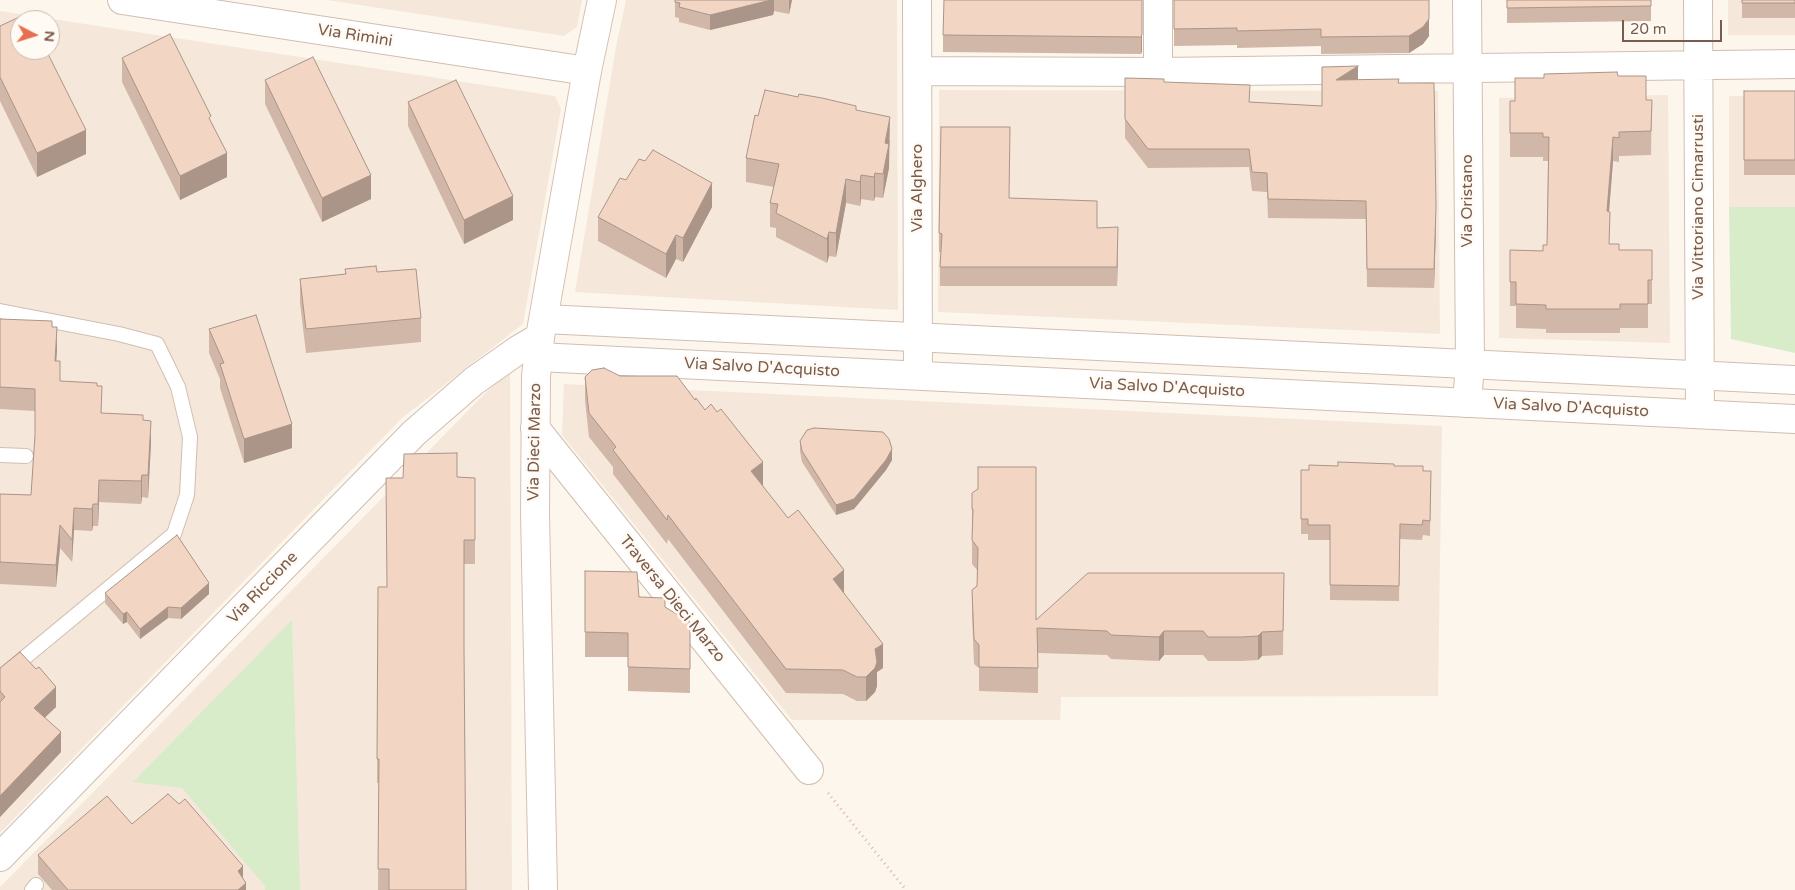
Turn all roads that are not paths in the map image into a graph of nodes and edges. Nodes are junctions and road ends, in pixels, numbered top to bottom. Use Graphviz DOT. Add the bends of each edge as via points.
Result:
graph roads {
  1 [pos="122,0"];
  2 [pos="602,0"];
  3 [pos="917,0"];
  4 [pos="1158,0"];
  5 [pos="1467,0"];
  6 [pos="1698,0"];
  7 [pos="1795,64"];
  8 [pos="1698,65"];
  9 [pos="1467,68"];
  10 [pos="587,71"];
  11 [pos="918,71"];
  12 [pos="1158,72"];
  13 [pos="0,311"];
  14 [pos="541,337"];
  15 [pos="919,337"];
  16 [pos="1470,364"];
  17 [pos="918,375"];
  18 [pos="1700,376"];
  19 [pos="1795,380"];
  20 [pos="1467,403"];
  21 [pos="1700,414"];
  22 [pos="1795,419"];
  23 [pos="536,428"];
  24 [pos="0,455"];
  25 [pos="26,456"];
  26 [pos="0,678"];
  27 [pos="809,770"];
  28 [pos="0,857"];
  29 [pos="543,890"];
  1 -- 10 [label="street, Via Rimini"];
  2 -- 10 [label="street, Via Dieci Marzo"];
  3 -- 11 [label="street, Via Alghero"];
  4 -- 12 [label="street"];
  5 -- 9 [label="street, Via Oristano"];
  6 -- 8 [label="street, Via Vittoriano Cimarrusti"];
  7 -- 8 [label="street"];
  8 -- 9 [label="street"];
  8 -- 18 [label="street, Via Vittoriano Cimarrusti"];
  9 -- 12 [label="street"];
  9 -- 16 [label="street, Via Oristano"];
  10 -- 14 [label="street, Via Dieci Marzo"];
  11 -- 12 [label="street"];
  11 -- 15 [label="street, Via Alghero"];
  13 -- 26 [label="lane" via="157,344 178,387 190,437 187,495 174,534"];
  14 -- 15 [label="street"];
  14 -- 17 [label="street, Via Salvo D'Acquisto"];
  14 -- 23 [label="street, Via Dieci Marzo" via="536,377"];
  14 -- 28 [label="street, Via Riccione" via="474,382 414,434"];
  15 -- 16 [label="street"];
  15 -- 17 [label="street, Via Alghero"];
  16 -- 18 [label="street"];
  16 -- 20 [label="street, Via Oristano"];
  17 -- 20 [label="street, Via Salvo D'Acquisto"];
  18 -- 19 [label="street"];
  18 -- 21 [label="street, Via Vittoriano Cimarrusti"];
  20 -- 21 [label="street, Via Salvo D'Acquisto"];
  21 -- 22 [label="street, Via Salvo D'Acquisto"];
  23 -- 27 [label="street, Traversa Dieci Marzo"];
  23 -- 29 [label="street, Via Dieci Marzo"];
  24 -- 25 [label="lane"];
}
